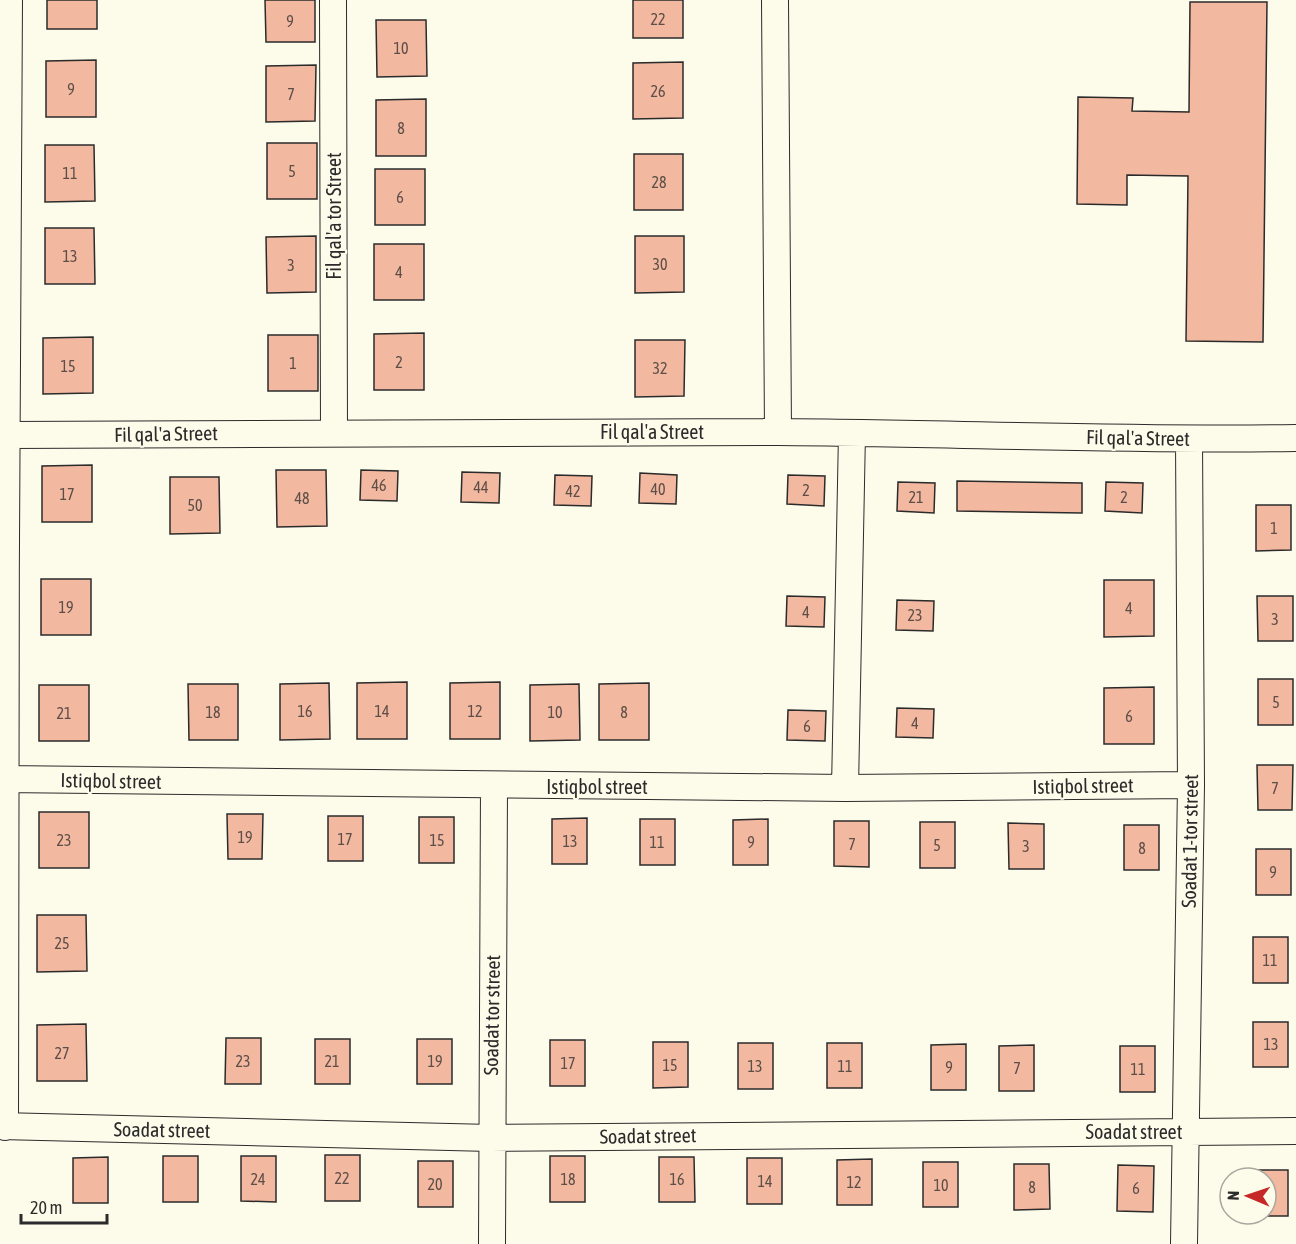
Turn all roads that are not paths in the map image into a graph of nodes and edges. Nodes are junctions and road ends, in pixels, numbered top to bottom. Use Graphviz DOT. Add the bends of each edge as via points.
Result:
graph roads {
  1 [pos="9,0"];
  2 [pos="333,0"];
  3 [pos="775,0"];
  4 [pos="334,432"];
  5 [pos="778,432"];
  6 [pos="852,433"];
  7 [pos="8,435"];
  8 [pos="1296,438"];
  9 [pos="1189,439"];
  10 [pos="3,779"];
  11 [pos="1191,785"];
  12 [pos="494,786"];
  13 [pos="845,788"];
  14 [pos="2,1126"];
  15 [pos="1186,1131"];
  16 [pos="1296,1131"];
  17 [pos="491,1137"];
  18 [pos="492,1244"];
  19 [pos="1184,1244"];
  1 -- 7 [label="street"];
  2 -- 4 [label="street, Fil qal'a tor Street"];
  3 -- 5 [label="street"];
  4 -- 5 [label="street, Fil qal'a Street"];
  4 -- 7 [label="street, Fil qal'a Street"];
  5 -- 6 [label="street, Fil qal'a Street"];
  6 -- 9 [label="street, Fil qal'a Street"];
  6 -- 13 [label="street"];
  7 -- 10 [label="street"];
  8 -- 9 [label="street, Fil qal'a Street"];
  9 -- 11 [label="street, Soadat 1-tor street"];
  10 -- 12 [label="street, Istiqbol street"];
  10 -- 14 [label="street"];
  11 -- 13 [label="street, Istiqbol street"];
  11 -- 15 [label="street, Soadat 1-tor street"];
  12 -- 13 [label="street, Istiqbol street"];
  12 -- 17 [label="street, Soadat tor street"];
  14 -- 17 [label="street, Soadat street"];
  15 -- 16 [label="street, Soadat street"];
  15 -- 17 [label="street, Soadat street"];
  15 -- 19 [label="street, Soadat 1-tor street"];
  17 -- 18 [label="street, Soadat tor street"];
}
